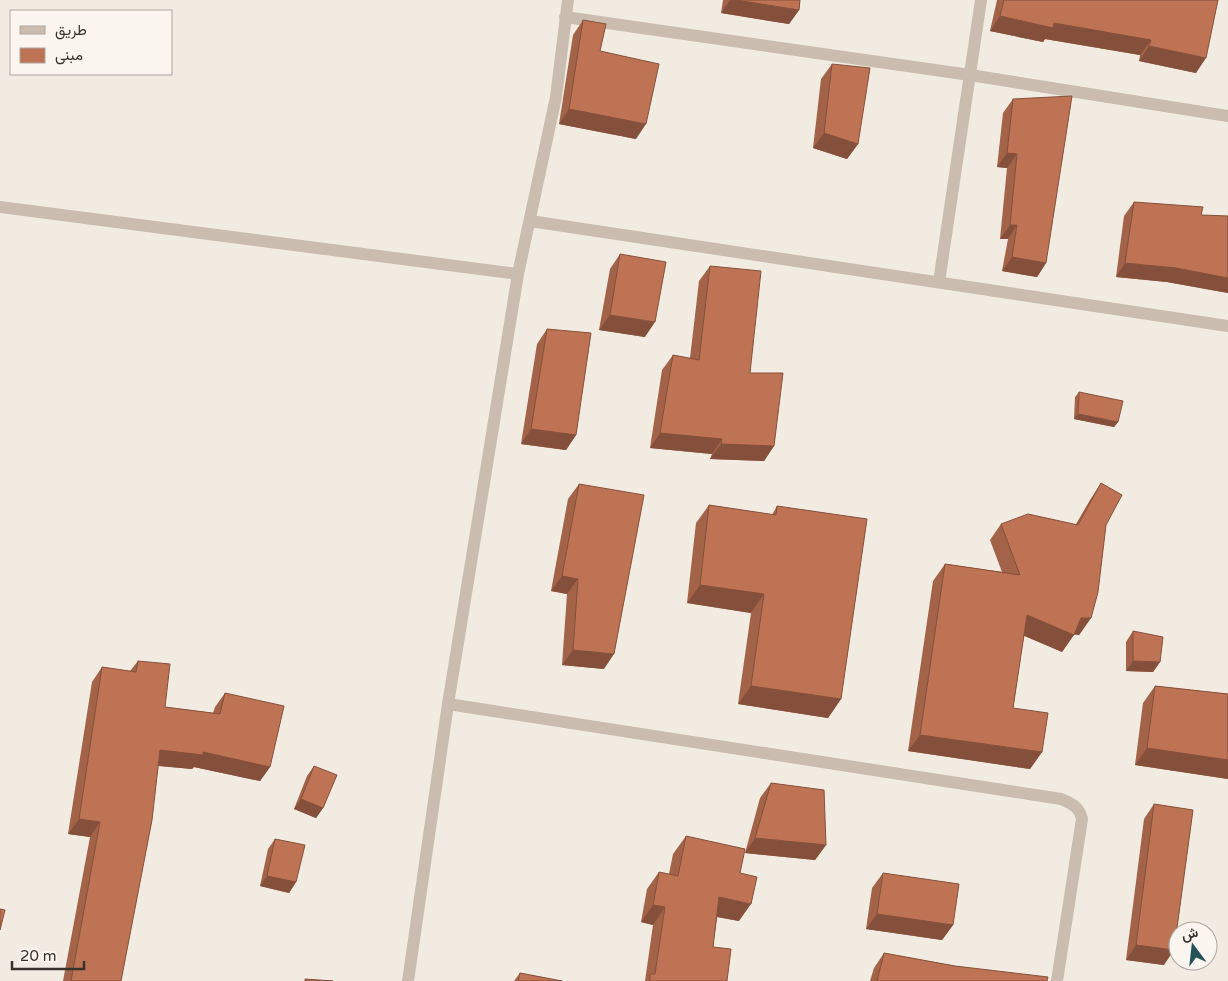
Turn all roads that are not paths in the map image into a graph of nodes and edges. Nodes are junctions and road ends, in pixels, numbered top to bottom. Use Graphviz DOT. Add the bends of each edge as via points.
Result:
graph roads {
  1 [pos="568,0"];
  2 [pos="981,0"];
  3 [pos="566,17"];
  4 [pos="970,75"];
  5 [pos="1228,116"];
  6 [pos="0,207"];
  7 [pos="530,221"];
  8 [pos="518,274"];
  9 [pos="939,282"];
  10 [pos="1228,326"];
  11 [pos="448,704"];
  12 [pos="408,981"];
  13 [pos="1057,981"];
  1 -- 3 [label="street"];
  2 -- 4 [label="street"];
  3 -- 4 [label="street"];
  3 -- 7 [label="street" via="556,97"];
  4 -- 5 [label="street"];
  4 -- 9 [label="street"];
  6 -- 8 [label="street"];
  7 -- 8 [label="street"];
  7 -- 9 [label="street"];
  8 -- 11 [label="street"];
  9 -- 10 [label="street"];
  11 -- 12 [label="street"];
  11 -- 13 [label="street" via="1061,799 1080,810 1082,819"];
}
